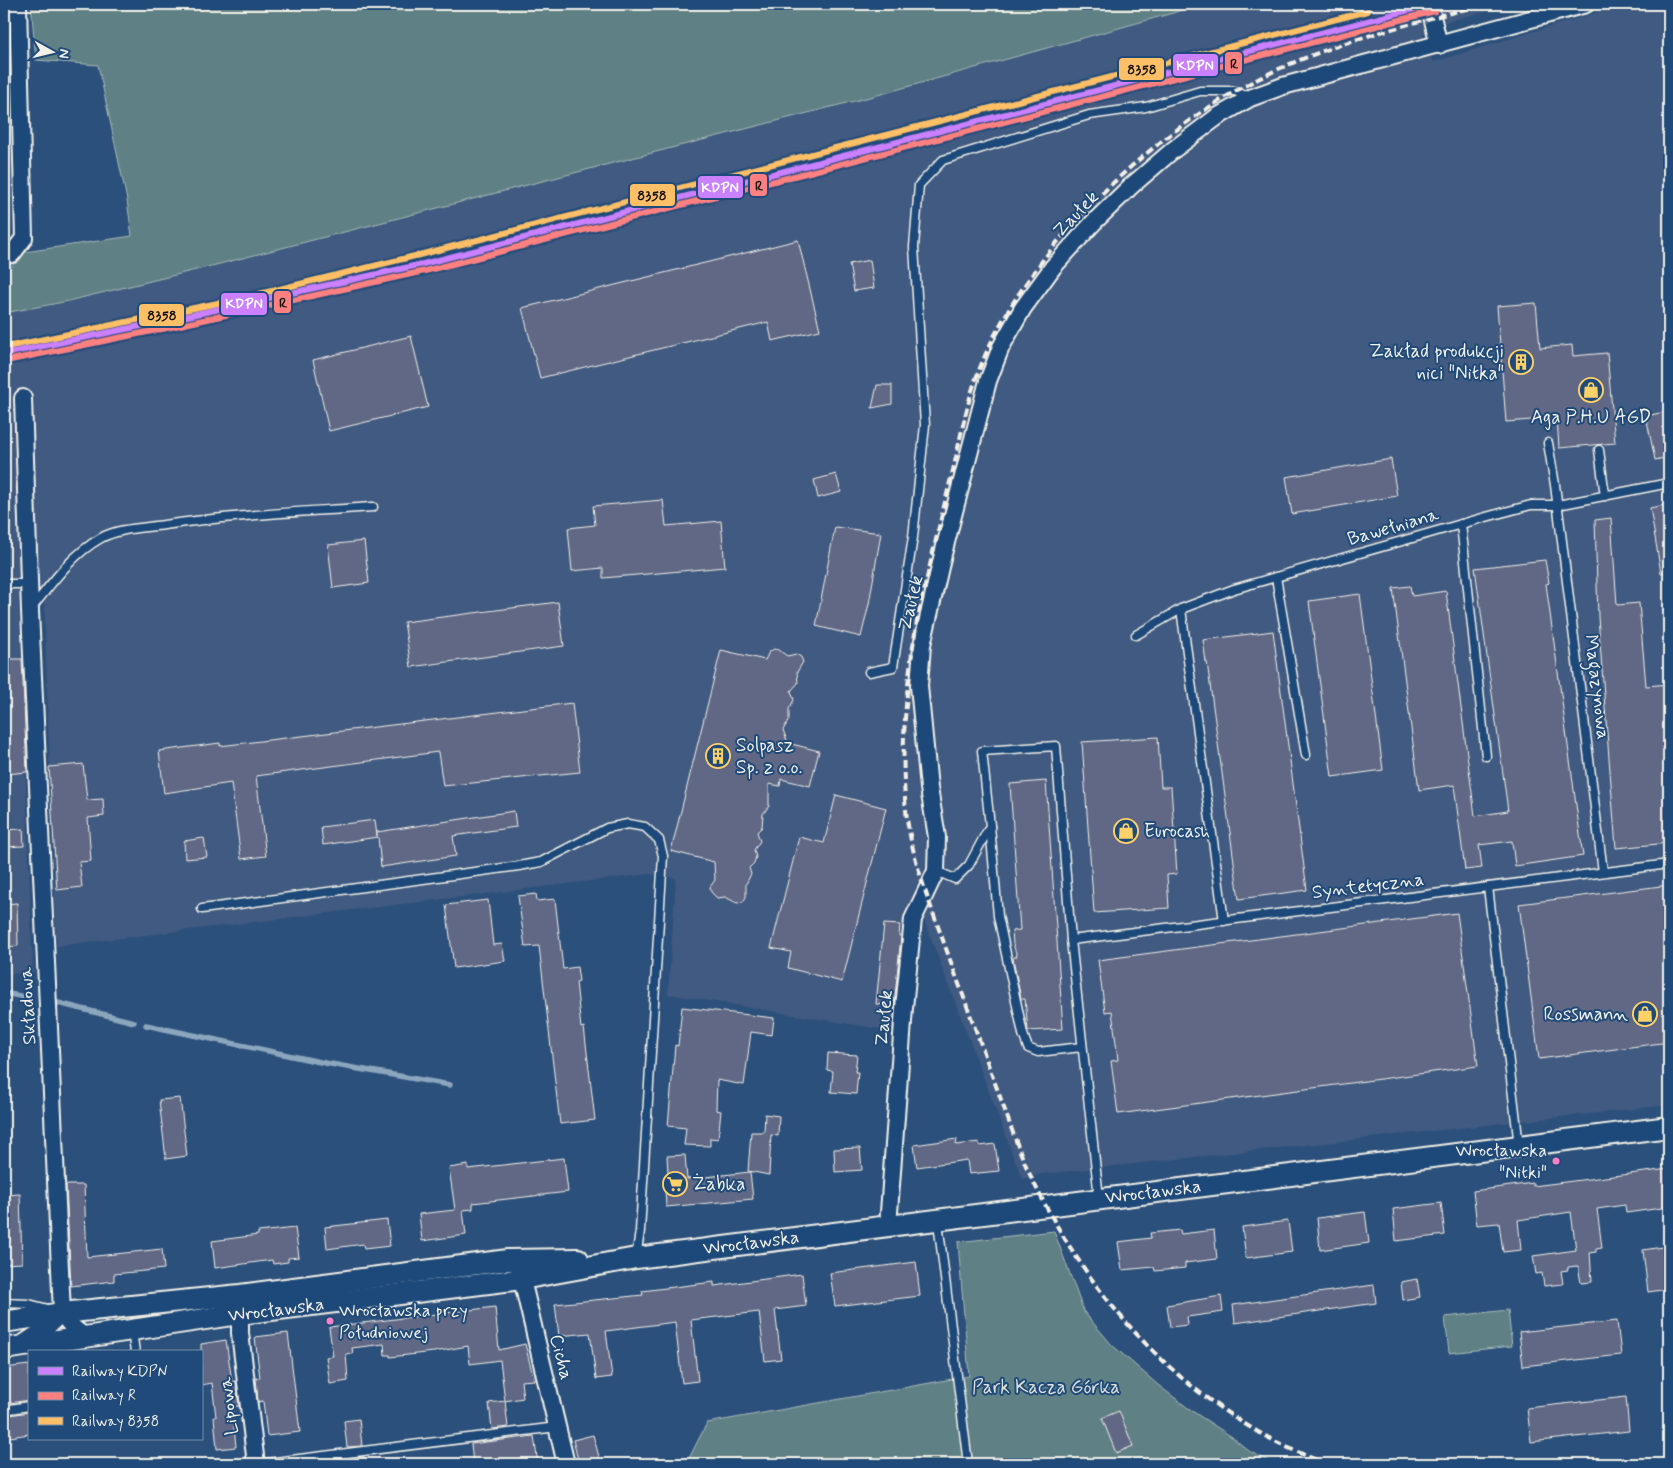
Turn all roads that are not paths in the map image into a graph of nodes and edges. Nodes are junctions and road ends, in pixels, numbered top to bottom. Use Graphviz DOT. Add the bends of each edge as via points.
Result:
graph roads {
  1 [pos="18,4"];
  2 [pos="1429,4"];
  3 [pos="1586,4"];
  4 [pos="1439,45"];
  5 [pos="1250,98"];
  6 [pos="11,252"];
  7 [pos="23,398"];
  8 [pos="1548,443"];
  9 [pos="1599,450"];
  10 [pos="1669,483"];
  11 [pos="1605,496"];
  12 [pos="1558,505"];
  13 [pos="373,507"];
  14 [pos="1461,524"];
  15 [pos="1276,577"];
  16 [pos="4,584"];
  17 [pos="29,584"];
  18 [pos="1181,608"];
  19 [pos="30,611"];
  20 [pos="1136,634"];
  21 [pos="869,672"];
  22 [pos="1306,755"];
  23 [pos="1486,756"];
  24 [pos="990,826"];
  25 [pos="1669,864"];
  26 [pos="936,871"];
  27 [pos="1603,872"];
  28 [pos="1488,887"];
  29 [pos="202,909"];
  30 [pos="1224,921"];
  31 [pos="1071,940"];
  32 [pos="1082,1047"];
  33 [pos="1669,1127"];
  34 [pos="1519,1146"];
  35 [pos="1099,1198"];
  36 [pos="938,1220"];
  37 [pos="888,1226"];
  38 [pos="636,1258"];
  39 [pos="520,1269"];
  40 [pos="4,1303"];
  41 [pos="240,1305"];
  42 [pos="62,1313"];
  43 [pos="4,1322"];
  44 [pos="131,1330"];
  45 [pos="88,1338"];
  46 [pos="10,1348"];
  47 [pos="135,1350"];
  48 [pos="28,1406"];
  49 [pos="4,1410"];
  50 [pos="557,1427"];
  51 [pos="257,1464"];
  52 [pos="566,1464"];
  53 [pos="968,1464"];
  1 -- 6 [label="street" via="24,238"];
  2 -- 4 [label="street"];
  3 -- 4 [label="street, Zaułek"];
  4 -- 5 [label="street, Zaułek" via="1283,86"];
  5 -- 21 [label="lane" via="1235,91 1200,91 1146,107 1089,114 943,160 919,185 914,247 925,424 913,537 893,668"];
  5 -- 26 [label="street, Zaułek" via="1217,117 1173,150 1094,222 1053,267 1023,308 1001,347 988,381 922,646 919,686 937,837"];
  7 -- 17 [label="street, Składowa"];
  8 -- 12 [label="lane, Magazynowa"];
  9 -- 11 [label="lane"];
  10 -- 11 [label="lane, Bawełniana"];
  11 -- 12 [label="lane, Bawełniana"];
  12 -- 14 [label="lane, Bawełniana" via="1531,505"];
  12 -- 27 [label="lane, Magazynowa"];
  13 -- 19 [label="lane" via="213,518 119,532 85,549 56,577"];
  14 -- 15 [label="lane, Bawełniana"];
  14 -- 23 [label="lane"];
  15 -- 18 [label="lane, Bawełniana"];
  15 -- 22 [label="lane"];
  16 -- 17 [label="lane"];
  17 -- 19 [label="street, Składowa"];
  18 -- 20 [label="lane, Bawełniana"];
  18 -- 30 [label="lane"];
  19 -- 42 [label="street, Składowa"];
  24 -- 26 [label="lane" via="969,865 955,879"];
  24 -- 31 [label="lane" via="982,751 1056,746"];
  24 -- 32 [label="lane" via="998,916 1028,1048 1038,1052"];
  25 -- 27 [label="lane, Syntetyczna"];
  26 -- 37 [label="street, Zaułek" via="913,919"];
  27 -- 28 [label="lane, Syntetyczna"];
  28 -- 30 [label="lane, Syntetyczna"];
  28 -- 34 [label="lane"];
  29 -- 38 [label="lane" via="541,862 607,828 628,824 645,827 659,840 663,856"];
  30 -- 31 [label="lane, Syntetyczna"];
  31 -- 32 [label="lane"];
  32 -- 35 [label="lane"];
  33 -- 34 [label="street, Wrocławska"];
  34 -- 35 [label="street, Wrocławska"];
  35 -- 36 [label="street, Wrocławska"];
  36 -- 37 [label="street, Wrocławska"];
  36 -- 53 [label="lane"];
  37 -- 38 [label="street, Wrocławska"];
  38 -- 39 [label="street, Wrocławska"];
  39 -- 41 [label="street, Wrocławska"];
  39 -- 50 [label="street, Cicha"];
  40 -- 42 [label="lane" via="29,1304"];
  41 -- 42 [label="street, Wrocławska"];
  41 -- 44 [label="street, Wrocławska"];
  41 -- 51 [label="street, Lipowa"];
  42 -- 43 [label="street, Wrocławska"];
  42 -- 45 [label="street" via="68,1323"];
  42 -- 46 [label="street" via="45,1330"];
  44 -- 45 [label="street, Wrocławska"];
  44 -- 47 [label="lane"];
  45 -- 46 [label="street, Wrocławska"];
  48 -- 49 [label="lane"];
  50 -- 51 [label="lane"];
  50 -- 52 [label="street, Cicha"];
}
